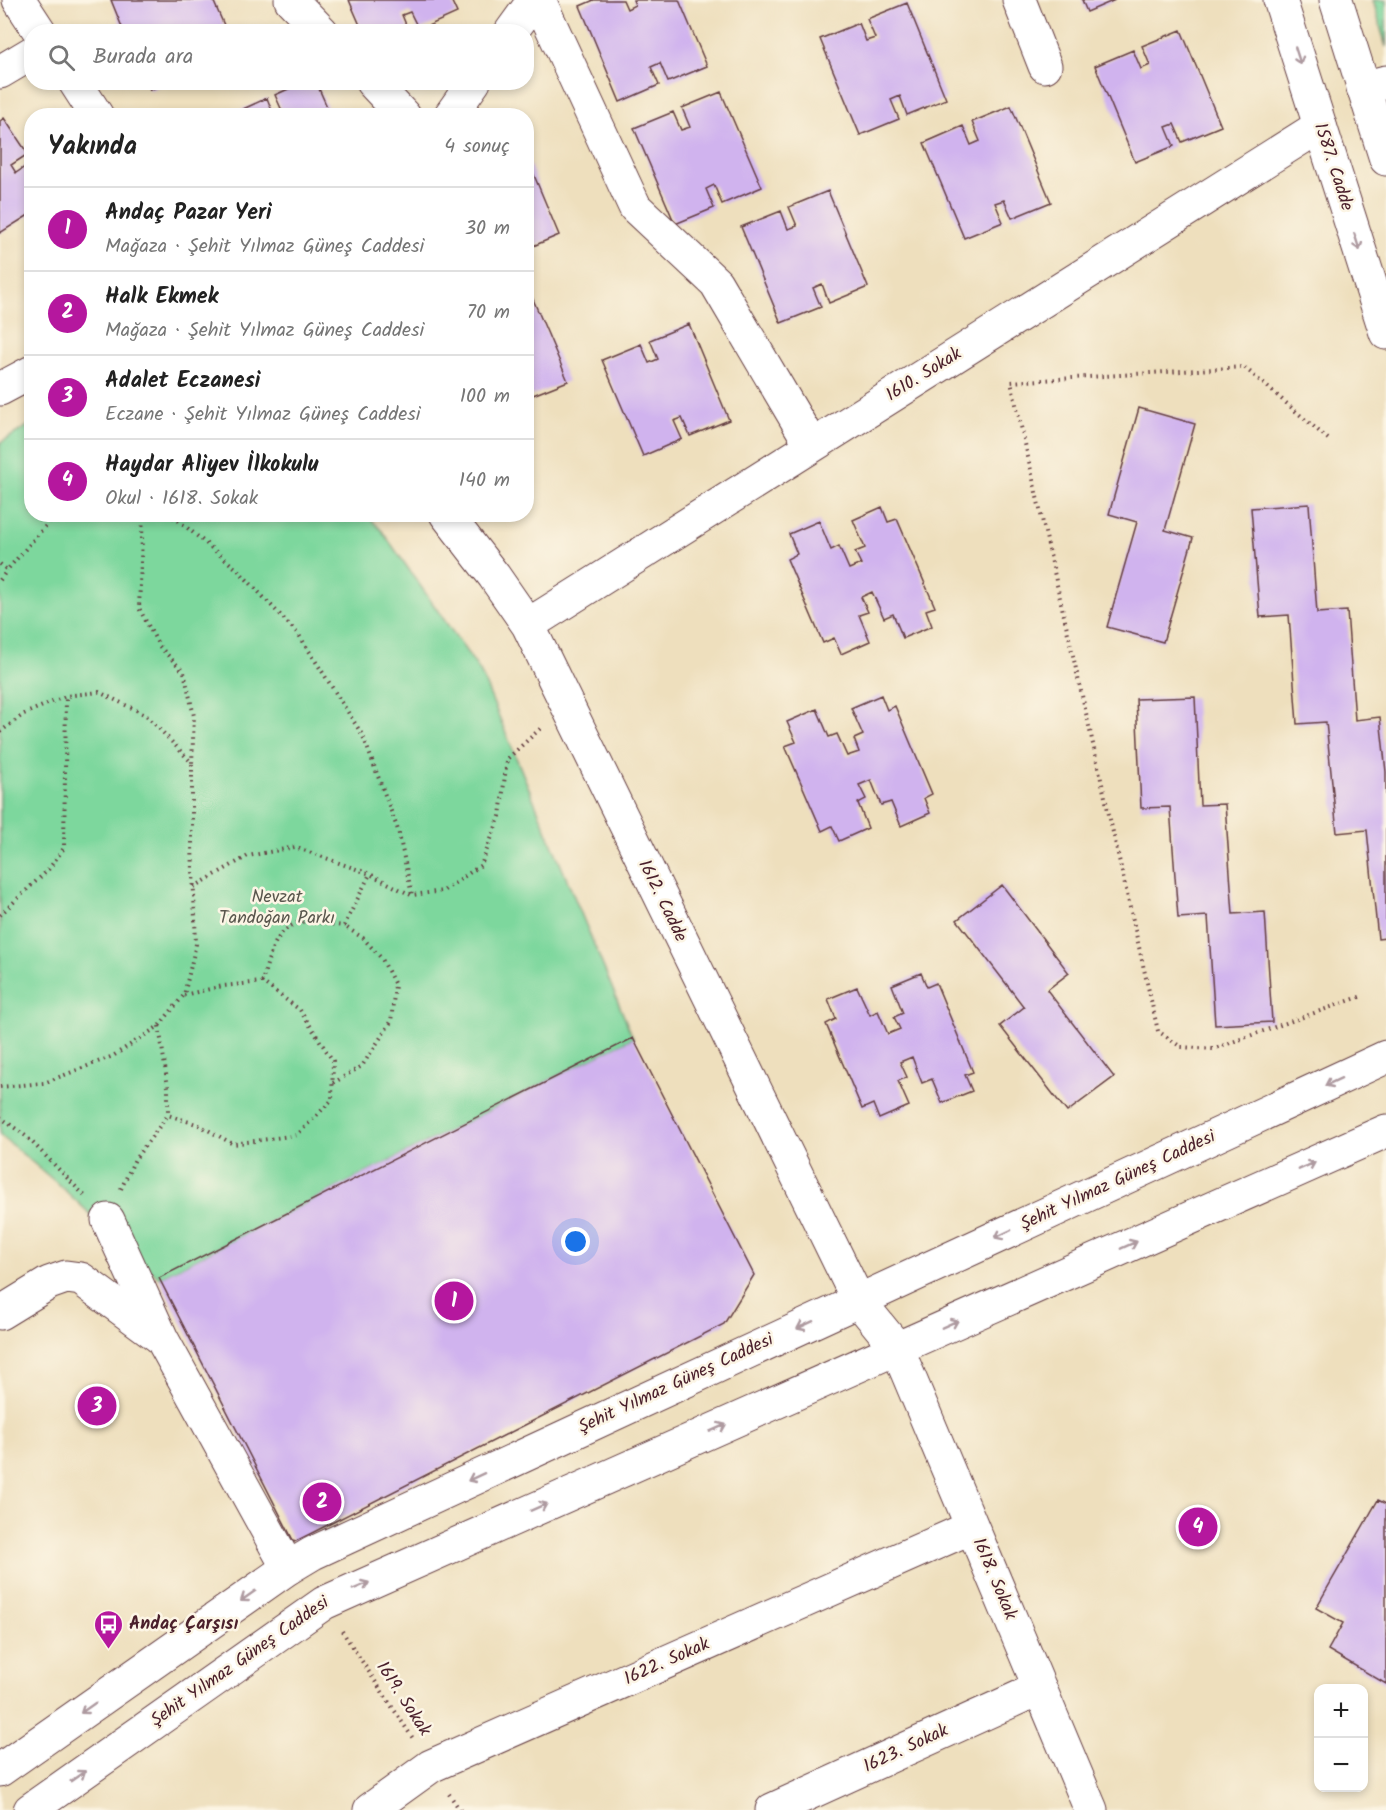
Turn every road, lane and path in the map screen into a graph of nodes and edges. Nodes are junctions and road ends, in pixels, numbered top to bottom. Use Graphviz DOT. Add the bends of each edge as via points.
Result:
graph roads {
  1 [pos="19,0"];
  2 [pos="291,0"];
  3 [pos="537,0"];
  4 [pos="1019,0"];
  5 [pos="1280,0"];
  6 [pos="1336,0"];
  7 [pos="35,24"];
  8 [pos="314,24"];
  9 [pos="518,24"];
  10 [pos="24,58"];
  11 [pos="1045,66"];
  12 [pos="0,72"];
  13 [pos="1374,85"];
  14 [pos="80,90"];
  15 [pos="380,90"];
  16 [pos="468,90"];
  17 [pos="93,108"];
  18 [pos="396,108"];
  19 [pos="456,108"];
  20 [pos="1320,126"];
  21 [pos="1386,159"];
  22 [pos="1386,333"];
  23 [pos="24,376"];
  24 [pos="0,389"];
  25 [pos="1329,439"];
  26 [pos="812,446"];
  27 [pos="49,522"];
  28 [pos="143,522"];
  29 [pos="181,522"];
  30 [pos="452,522"];
  31 [pos="0,564"];
  32 [pos="7,570"];
  33 [pos="0,580"];
  34 [pos="528,625"];
  35 [pos="66,696"];
  36 [pos="566,705"];
  37 [pos="0,732"];
  38 [pos="192,763"];
  39 [pos="370,874"];
  40 [pos="194,887"];
  41 [pos="412,895"];
  42 [pos="0,915"];
  43 [pos="344,926"];
  44 [pos="262,982"];
  45 [pos="184,995"];
  46 [pos="1362,996"];
  47 [pos="159,1026"];
  48 [pos="1386,1057"];
  49 [pos="332,1083"];
  50 [pos="0,1087"];
  51 [pos="168,1114"];
  52 [pos="0,1117"];
  53 [pos="1386,1131"];
  54 [pos="108,1220"];
  55 [pos="858,1300"];
  56 [pos="0,1313"];
  57 [pos="162,1339"];
  58 [pos="897,1348"];
  59 [pos="972,1527"];
  60 [pos="288,1568"];
  61 [pos="324,1603"];
  62 [pos="1040,1688"];
  63 [pos="431,1766"];
  64 [pos="0,1770"];
  65 [pos="30,1810"];
  66 [pos="370,1810"];
  67 [pos="460,1810"];
  68 [pos="772,1810"];
  69 [pos="1091,1810"];
  1 -- 7 [label="street"];
  2 -- 8 [label="street"];
  3 -- 9 [label="street"];
  3 -- 26 [label="street" via="635,207 716,283"];
  4 -- 11 [label="street"];
  5 -- 20 [label="street, 1587. Cadde, one-way"];
  6 -- 13 [label="street"];
  10 -- 12 [label="street"];
  13 -- 21 [label="street"];
  14 -- 17 [label="street"];
  15 -- 18 [label="street"];
  16 -- 19 [label="street"];
  20 -- 22 [label="street, 1587. Cadde, one-way"];
  20 -- 26 [label="street, 1610. Sokak"];
  23 -- 24 [label="street"];
  25 -- 46 [label="path" via="1244,367 1011,382 1158,1031 1181,1047 1213,1049"];
  26 -- 34 [label="street, 1610. Sokak"];
  27 -- 32 [label="path"];
  28 -- 38 [label="path" via="139,608 159,646 184,672 194,716"];
  29 -- 41 [label="path" via="238,570 299,635 363,736 398,830"];
  30 -- 34 [label="street, 1612. Cadde"];
  31 -- 32 [label="path"];
  32 -- 33 [label="path"];
  34 -- 36 [label="street, 1612. Cadde"];
  35 -- 37 [label="path" via="24,714"];
  35 -- 38 [label="path" via="99,692 146,715"];
  35 -- 42 [label="path" via="64,848 48,870"];
  36 -- 41 [label="path" via="507,759 500,816 482,866 443,891"];
  36 -- 55 [label="street, 1612. Cadde"];
  38 -- 40 [label="path"];
  39 -- 40 [label="path" via="295,847 248,855"];
  39 -- 41 [label="path"];
  39 -- 43 [label="path"];
  40 -- 45 [label="path" via="196,944"];
  43 -- 44 [label="path" via="302,921 285,930 274,943"];
  43 -- 49 [label="path" via="363,938 382,959 395,985 391,1022 362,1066"];
  44 -- 45 [label="path"];
  44 -- 49 [label="path" via="300,1010 333,1061"];
  45 -- 47 [label="path"];
  47 -- 50 [label="path" via="113,1056 44,1083"];
  47 -- 51 [label="path"];
  48 -- 55 [label="street, Şehit Yılmaz Güneş Caddesi, one-way"];
  49 -- 51 [label="path" via="332,1100 297,1135 233,1144 199,1125"];
  51 -- 54 [label="path" via="135,1159"];
  52 -- 54 [label="path" via="27,1137"];
  58 -- 53 [label="street, Şehit Yılmaz Güneş Caddesi, one-way"];
  54 -- 57 [label="street"];
  55 -- 58 [label="street, 1612. Cadde"];
  55 -- 60 [label="street, Şehit Yılmaz Güneş Caddesi, one-way" via="340,1540"];
  56 -- 57 [label="street" via="49,1284 66,1277 81,1279"];
  57 -- 60 [label="street"];
  58 -- 59 [label="street, 1618. Sokak"];
  61 -- 58 [label="street, Şehit Yılmaz Güneş Caddesi, one-way"];
  59 -- 62 [label="street, 1618. Sokak"];
  59 -- 63 [label="street, 1622. Sokak"];
  60 -- 64 [label="street, Şehit Yılmaz Güneş Caddesi, one-way"];
  61 -- 63 [label="path, 1619. Sokak"];
  65 -- 61 [label="street, Şehit Yılmaz Güneş Caddesi, one-way"];
  62 -- 68 [label="street, 1623. Sokak"];
  62 -- 69 [label="street, 1618. Sokak"];
  63 -- 66 [label="street, 1622. Sokak"];
  63 -- 67 [label="path, 1619. Sokak"];
}
